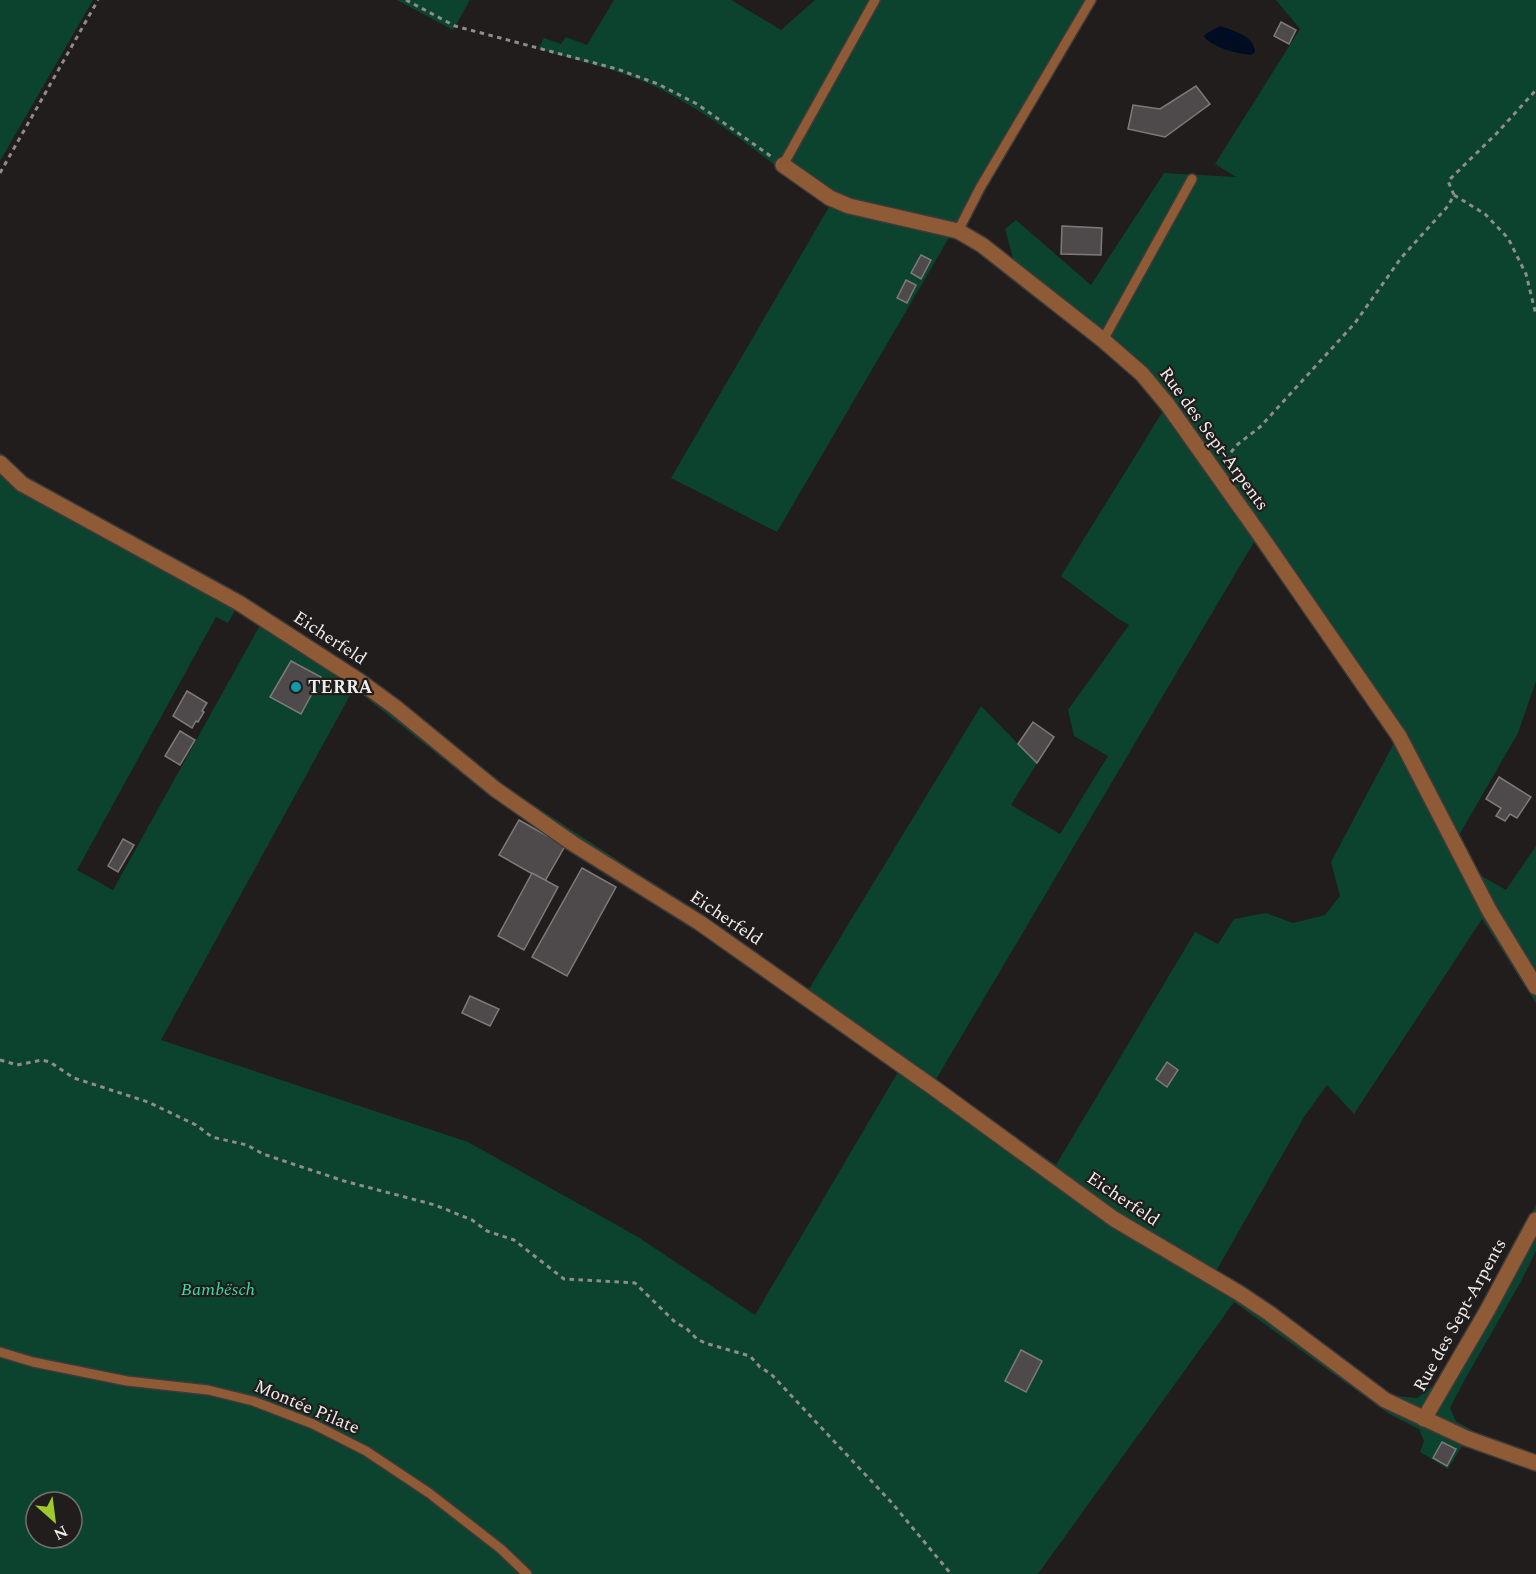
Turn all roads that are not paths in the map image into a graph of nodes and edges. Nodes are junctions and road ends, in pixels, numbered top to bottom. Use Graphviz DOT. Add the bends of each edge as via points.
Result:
graph roads {
  1 [pos="875,0"];
  2 [pos="1091,0"];
  3 [pos="783,165"];
  4 [pos="1192,179"];
  5 [pos="958,231"];
  6 [pos="1103,340"];
  7 [pos="0,463"];
  8 [pos="1536,987"];
  9 [pos="1536,1220"];
  10 [pos="0,1352"];
  11 [pos="1424,1419"];
  12 [pos="1536,1463"];
  13 [pos="527,1574"];
  1 -- 3 [label="lane"];
  2 -- 5 [label="lane"];
  3 -- 5 [label="street, Rue des Sept-Arpents" via="830,198 849,206"];
  4 -- 6 [label="lane"];
  5 -- 6 [label="street, Rue des Sept-Arpents" via="982,245"];
  6 -- 8 [label="street, Rue des Sept-Arpents" via="1142,374 1167,404 1399,736 1489,910"];
  7 -- 11 [label="street, Eicherfeld" via="22,484 239,603 358,680 495,789 572,843 700,922 1114,1219 1249,1300 1385,1400"];
  9 -- 11 [label="street, Rue des Sept-Arpents"];
  10 -- 13 [label="lane, Montée Pilate" via="127,1382 208,1390 254,1401 313,1424 366,1451 429,1493"];
  11 -- 12 [label="street, Rue des Sept-Arpents"];
}
